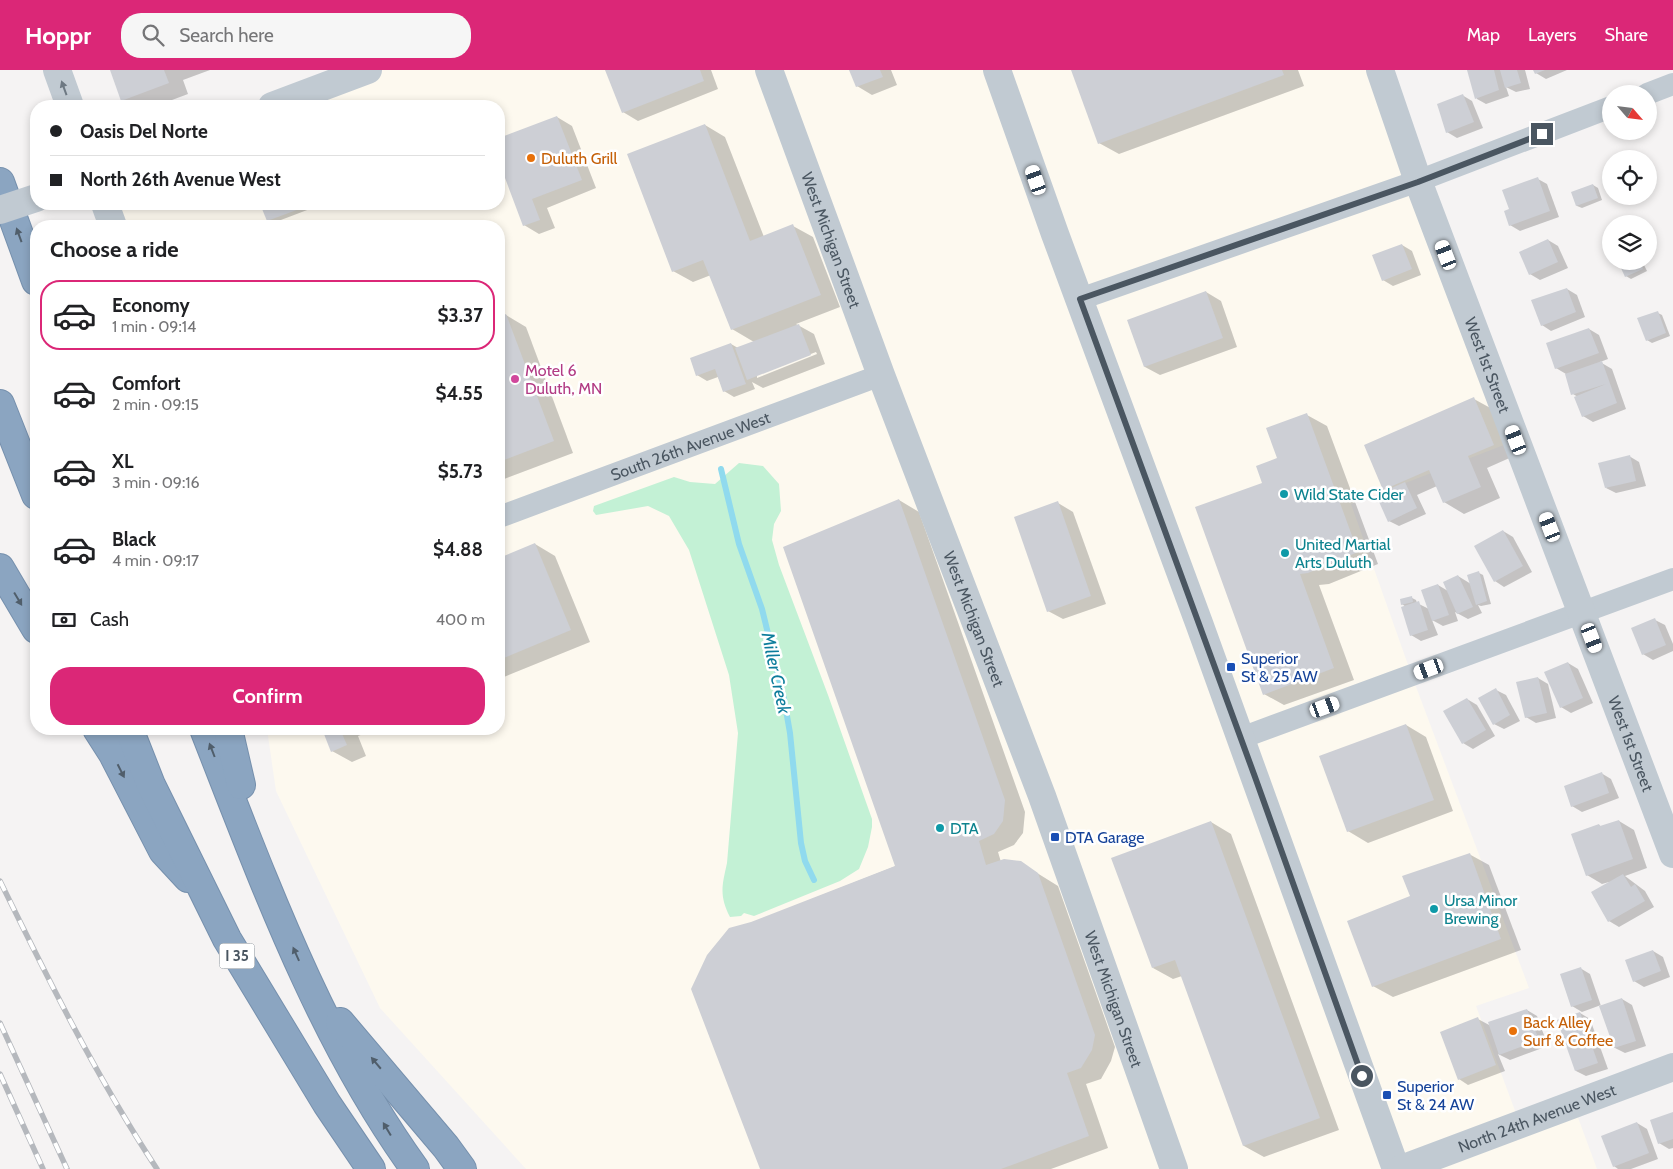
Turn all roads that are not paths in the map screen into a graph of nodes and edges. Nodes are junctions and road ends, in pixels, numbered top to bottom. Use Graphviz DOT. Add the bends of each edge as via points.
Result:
graph roads {
  1 [pos="57,70"];
  2 [pos="368,70"];
  3 [pos="769,70"];
  4 [pos="997,70"];
  5 [pos="1380,70"];
  6 [pos="1673,84"];
  7 [pos="1658,90"];
  8 [pos="68,100"];
  9 [pos="288,100"];
  10 [pos="1602,110"];
  11 [pos="0,182"];
  12 [pos="1418,182"];
  13 [pos="30,200"];
  14 [pos="0,210"];
  15 [pos="30,264"];
  16 [pos="1080,299"];
  17 [pos="881,375"];
  18 [pos="0,404"];
  19 [pos="30,480"];
  20 [pos="505,515"];
  21 [pos="0,568"];
  22 [pos="1673,579"];
  23 [pos="1582,613"];
  24 [pos="30,619"];
  25 [pos="101,735"];
  26 [pos="131,735"];
  27 [pos="206,735"];
  28 [pos="229,735"];
  29 [pos="1241,738"];
  30 [pos="1673,854"];
  31 [pos="262,877"];
  32 [pos="210,902"];
  33 [pos="310,986"];
  34 [pos="1673,1067"];
  35 [pos="371,1169"];
  36 [pos="415,1169"];
  37 [pos="462,1169"];
  38 [pos="1174,1169"];
  39 [pos="1396,1169"];
  40 [pos="1402,1169"];
  8 -- 1 [label="street, one-way"];
  2 -- 9 [label="street"];
  3 -- 17 [label="street, West Michigan Street"];
  4 -- 16 [label="street"];
  5 -- 12 [label="street, West 1st Street"];
  6 -- 7 [label="street"];
  10 -- 12 [label="street"];
  15 -- 11 [label="highway, one-way"];
  12 -- 16 [label="street"];
  12 -- 23 [label="street, West 1st Street"];
  13 -- 14 [label="street, bridge"];
  16 -- 29 [label="street"];
  17 -- 20 [label="street, South 26th Avenue West"];
  17 -- 38 [label="street, West Michigan Street" via="1042,796"];
  18 -- 19 [label="highway"];
  21 -- 24 [label="highway, one-way"];
  22 -- 23 [label="street"];
  23 -- 29 [label="street"];
  23 -- 30 [label="street, West 1st Street"];
  25 -- 32 [label="highway, one-way" via="163,851"];
  26 -- 32 [label="highway, I 35" via="151,785"];
  31 -- 27 [label="highway, one-way"];
  28 -- 31 [label="highway"];
  29 -- 39 [label="street"];
  33 -- 31 [label="highway, one-way"];
  32 -- 35 [label="highway, I 35" via="227,939 327,1104"];
  36 -- 33 [label="highway, one-way" via="388,1132"];
  37 -- 33 [label="highway, one-way"];
  34 -- 40 [label="street, North 24th Avenue West"];
}
